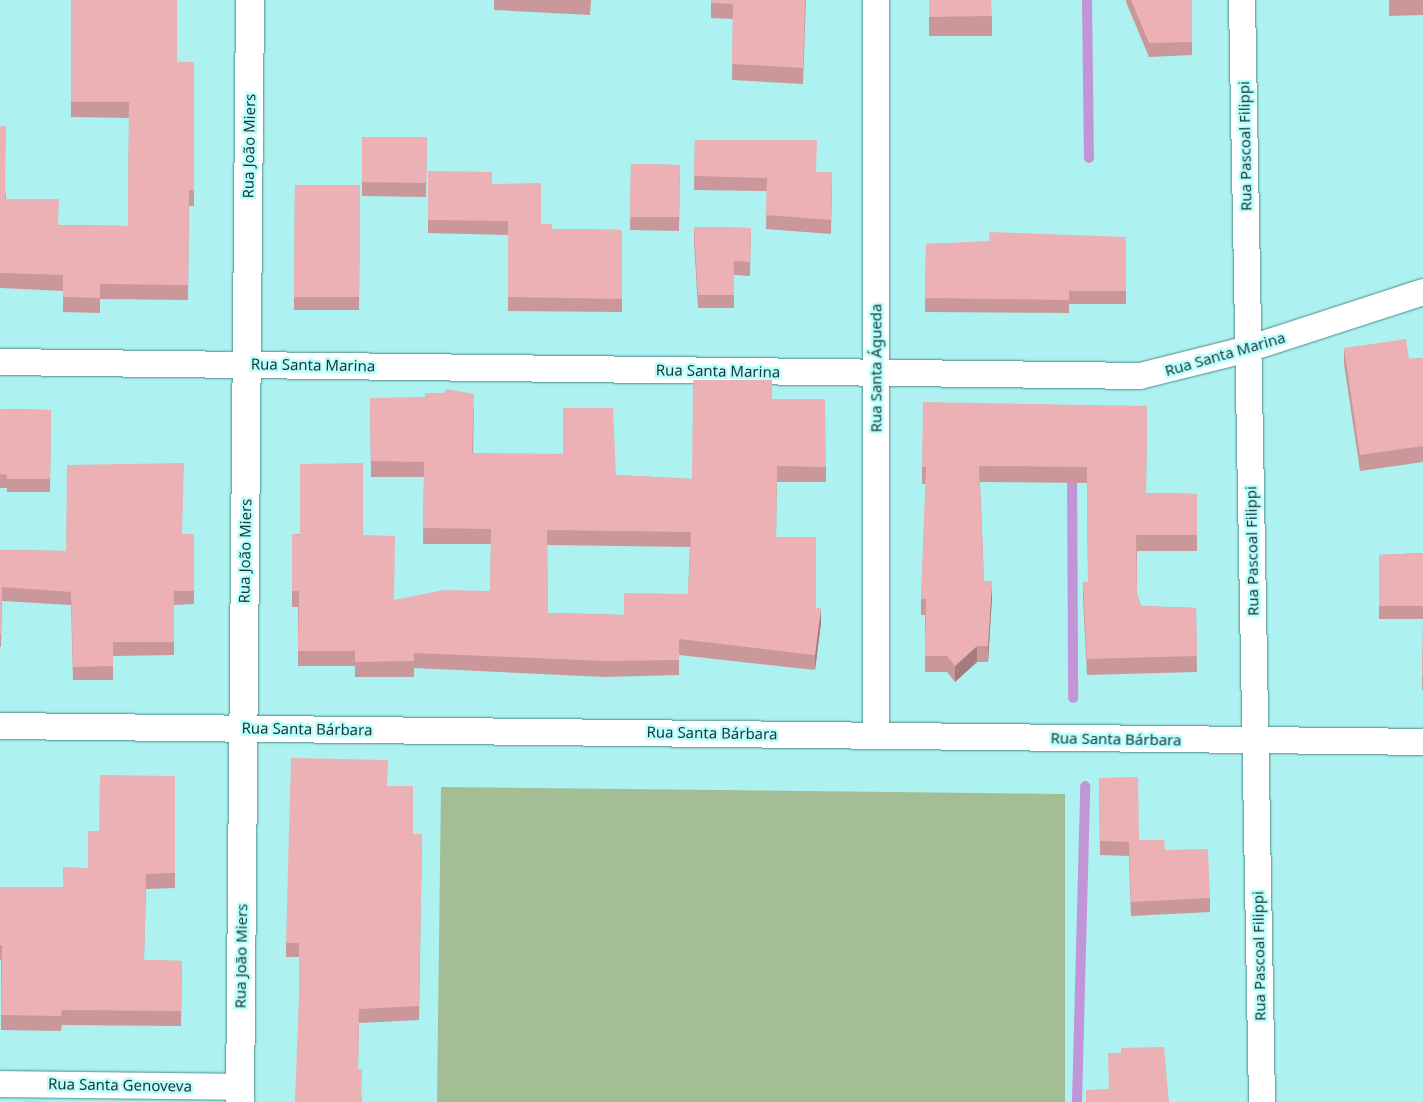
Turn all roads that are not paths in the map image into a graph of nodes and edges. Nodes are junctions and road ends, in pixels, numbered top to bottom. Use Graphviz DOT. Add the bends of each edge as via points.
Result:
graph roads {
  1 [pos="250,0"];
  2 [pos="876,0"];
  3 [pos="1242,0"];
  4 [pos="1423,292"];
  5 [pos="1248,349"];
  6 [pos="0,362"];
  7 [pos="247,364"];
  8 [pos="876,373"];
  9 [pos="0,726"];
  10 [pos="243,728"];
  11 [pos="876,735"];
  12 [pos="1256,741"];
  13 [pos="1423,742"];
  14 [pos="0,1084"];
  15 [pos="240,1094"];
  16 [pos="1262,1102"];
  1 -- 7 [label="street, Rua João Miers"];
  2 -- 8 [label="street, Rua Santa Águeda"];
  3 -- 5 [label="street, Rua Pascoal Filippi"];
  4 -- 5 [label="street, Rua Santa Marina"];
  5 -- 8 [label="street, Rua Santa Marina" via="1140,376"];
  5 -- 12 [label="street, Rua Pascoal Filippi"];
  6 -- 7 [label="street, Rua Santa Marina"];
  7 -- 8 [label="street, Rua Santa Marina"];
  7 -- 10 [label="street, Rua João Miers"];
  8 -- 11 [label="street, Rua Santa Águeda"];
  9 -- 10 [label="street, Rua Santa Bárbara"];
  10 -- 11 [label="street, Rua Santa Bárbara"];
  10 -- 15 [label="street, Rua João Miers"];
  11 -- 12 [label="street, Rua Santa Bárbara"];
  12 -- 13 [label="street, Rua Santa Bárbara"];
  12 -- 16 [label="street, Rua Pascoal Filippi"];
  14 -- 15 [label="street, Rua Santa Genoveva"];
}
